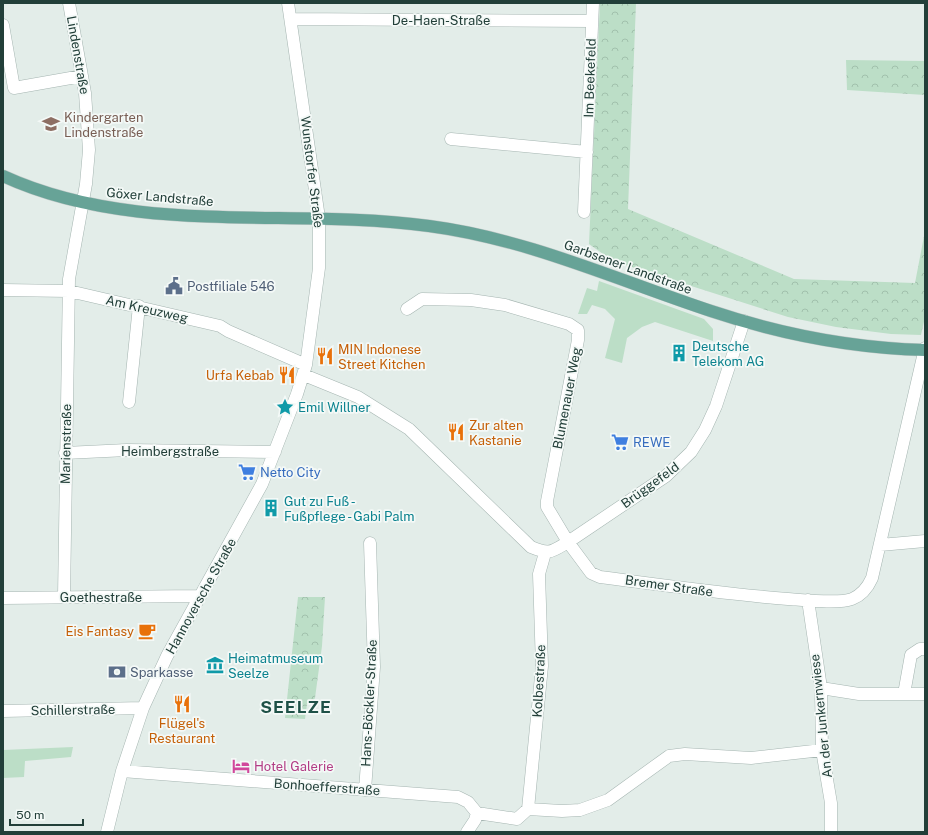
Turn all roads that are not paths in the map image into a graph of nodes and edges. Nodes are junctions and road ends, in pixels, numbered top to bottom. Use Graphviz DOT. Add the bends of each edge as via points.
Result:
graph roads {
  1 [pos="69,3"];
  2 [pos="288,3"];
  3 [pos="593,3"];
  4 [pos="291,19"];
  5 [pos="592,21"];
  6 [pos="3,25"];
  7 [pos="82,76"];
  8 [pos="451,139"];
  9 [pos="587,152"];
  10 [pos="3,176"];
  11 [pos="83,203"];
  12 [pos="584,212"];
  13 [pos="319,218"];
  14 [pos="3,290"];
  15 [pos="68,291"];
  16 [pos="139,306"];
  17 [pos="408,309"];
  18 [pos="744,321"];
  19 [pos="925,349"];
  20 [pos="305,370"];
  21 [pos="129,402"];
  22 [pos="276,452"];
  23 [pos="65,453"];
  24 [pos="925,541"];
  25 [pos="568,542"];
  26 [pos="370,543"];
  27 [pos="880,545"];
  28 [pos="545,553"];
  29 [pos="199,596"];
  30 [pos="64,597"];
  31 [pos="3,598"];
  32 [pos="808,600"];
  33 [pos="925,649"];
  34 [pos="821,688"];
  35 [pos="904,694"];
  36 [pos="925,694"];
  37 [pos="143,708"];
  38 [pos="3,711"];
  39 [pos="822,750"];
  40 [pos="122,771"];
  41 [pos="365,790"];
  42 [pos="528,809"];
  43 [pos="476,813"];
  44 [pos="107,832"];
  45 [pos="466,832"];
  46 [pos="831,832"];
  1 -- 7 [label="street, Lindenstraße"];
  2 -- 4 [label="street, Wunstorfer Straße"];
  3 -- 5 [label="street, Im Beekefeld"];
  4 -- 5 [label="street, De-Haen-Straße"];
  4 -- 13 [label="street, Wunstorfer Straße"];
  5 -- 9 [label="street, Im Beekefeld"];
  6 -- 7 [label="street" via="14,88"];
  7 -- 11 [label="street, Lindenstraße" via="89,150"];
  8 -- 9 [label="street"];
  9 -- 12 [label="street, Im Beekefeld"];
  10 -- 11 [label="main road, Göxer Landstraße" via="30,188"];
  11 -- 13 [label="main road, Göxer Landstraße" via="168,214"];
  11 -- 15 [label="street" via="68,279"];
  13 -- 18 [label="main road, Garbsener Landstraße" via="432,226 511,243"];
  13 -- 20 [label="street, Wunstorfer Straße" via="319,268"];
  14 -- 15 [label="street, Am Kreuzweg"];
  15 -- 16 [label="street, Am Kreuzweg"];
  15 -- 23 [label="street, Marienstraße"];
  16 -- 20 [label="street, Am Kreuzweg" via="220,326"];
  16 -- 21 [label="street"];
  17 -- 25 [label="street, Blumenauer Weg" via="422,298 505,304 569,324 578,330 547,501 547,507"];
  18 -- 19 [label="main road, Garbsener Landstraße" via="847,344"];
  18 -- 25 [label="street, Brüggefeld" via="716,406 706,430 691,452 666,476"];
  19 -- 27 [label="street, Bremer Straße"];
  20 -- 22 [label="street, Hannoversche Straße"];
  20 -- 28 [label="street" via="358,397 409,429 531,547"];
  22 -- 23 [label="street, Heimbergstraße" via="128,450"];
  22 -- 29 [label="street, Hannoversche Straße" via="224,556"];
  23 -- 30 [label="street, Marienstraße"];
  24 -- 27 [label="street"];
  25 -- 28 [label="street"];
  25 -- 32 [label="street, Bremer Straße" via="591,573 600,577 718,593"];
  26 -- 41 [label="street, Hans-Böckler-Straße" via="374,667"];
  27 -- 32 [label="street, Bremer Straße" via="869,585 859,595 844,601"];
  28 -- 42 [label="street, Kolbestraße" via="539,574 542,666"];
  29 -- 30 [label="street, Goethestraße"];
  29 -- 37 [label="street, Hannoversche Straße"];
  30 -- 31 [label="street, Goethestraße"];
  32 -- 34 [label="street, An der Junkernwiese"];
  33 -- 35 [label="street" via="911,655"];
  34 -- 35 [label="street" via="859,694"];
  34 -- 39 [label="street, An der Junkernwiese"];
  35 -- 36 [label="street"];
  37 -- 38 [label="street, Schillerstraße"];
  37 -- 40 [label="street, Hannoversche Straße"];
  39 -- 42 [label="street" via="751,758 685,754 669,756 608,800 580,810"];
  39 -- 46 [label="street, An der Junkernwiese" via="831,803"];
  40 -- 41 [label="street, Bonhoefferstraße"];
  40 -- 44 [label="street, Hannoversche Straße"];
  41 -- 43 [label="street, Bonhoefferstraße" via="458,798 468,802"];
  42 -- 43 [label="street" via="517,819"];
  43 -- 45 [label="street" via="475,820"];
}
